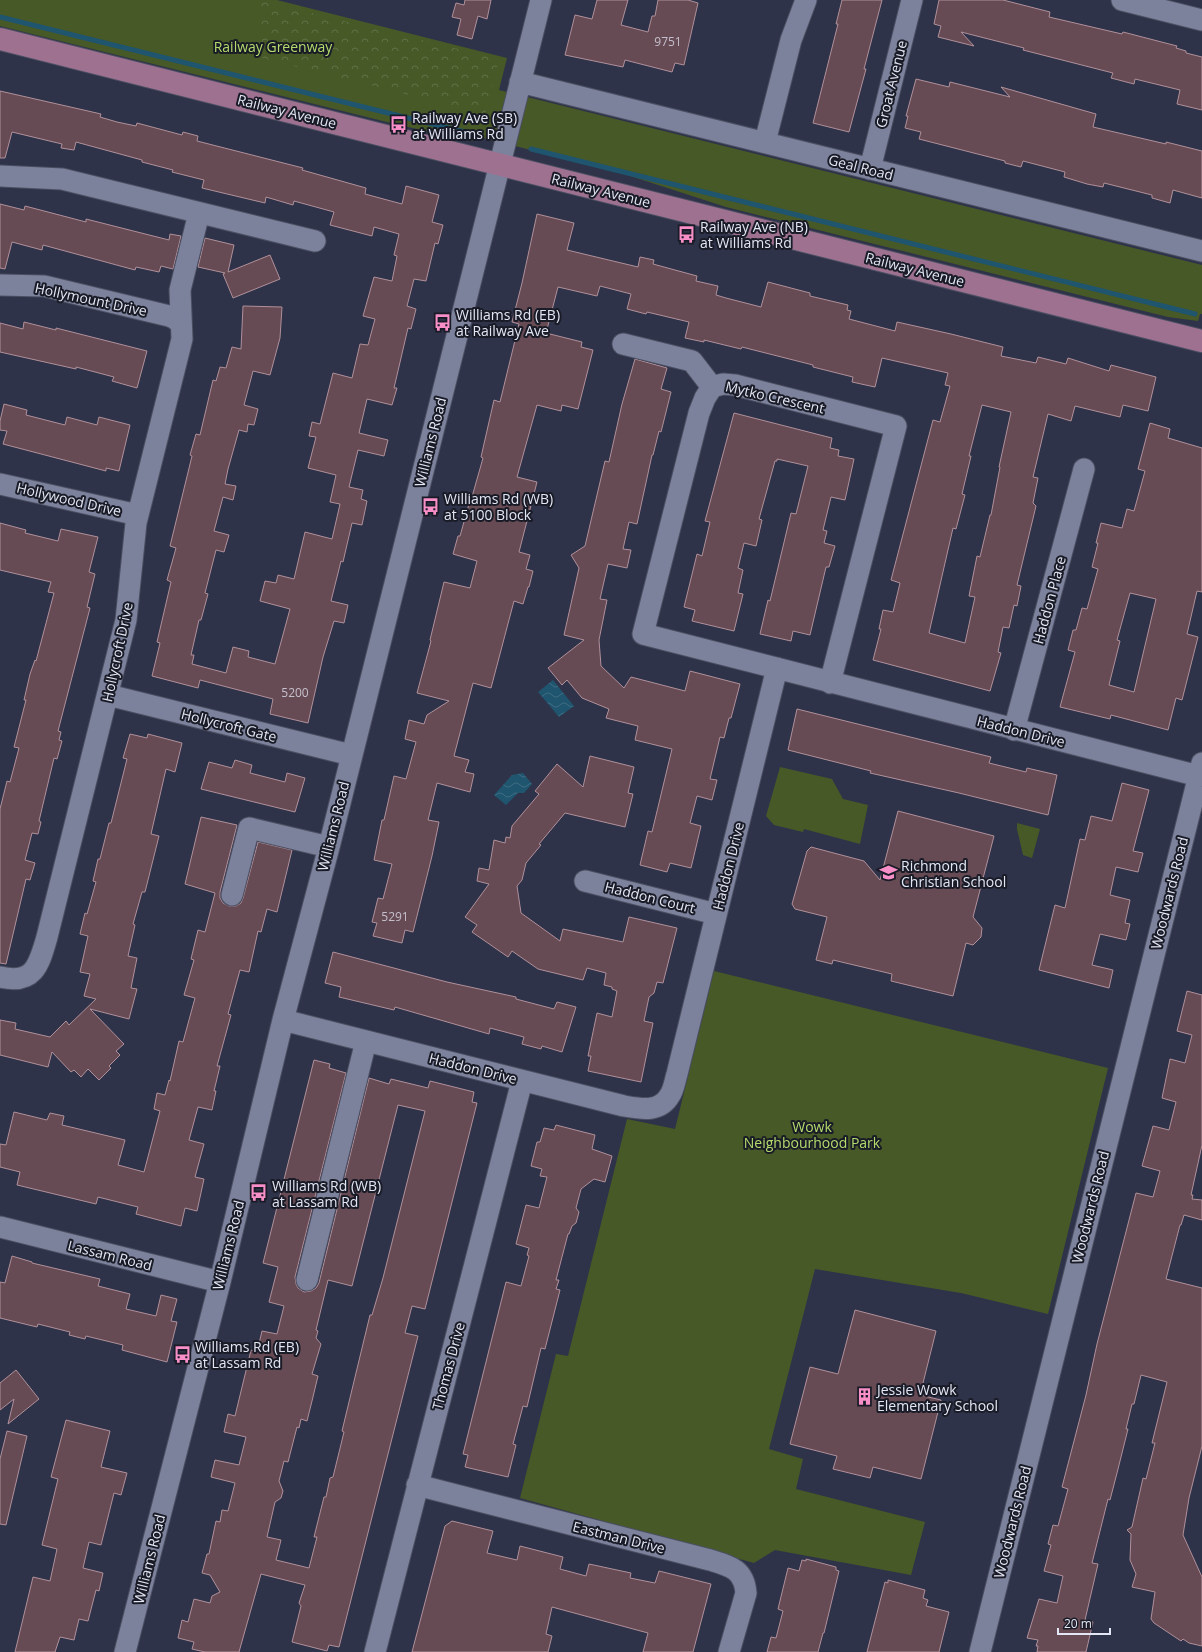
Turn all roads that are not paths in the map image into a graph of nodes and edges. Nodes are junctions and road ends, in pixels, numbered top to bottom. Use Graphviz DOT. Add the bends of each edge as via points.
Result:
graph roads {
  1 [pos="541,0"];
  2 [pos="806,0"];
  3 [pos="912,0"];
  4 [pos="1122,0"];
  5 [pos="1202,20"];
  6 [pos="0,39"];
  7 [pos="520,82"];
  8 [pos="765,142"];
  9 [pos="500,164"];
  10 [pos="870,169"];
  11 [pos="0,176"];
  12 [pos="199,213"];
  13 [pos="315,241"];
  14 [pos="1202,251"];
  15 [pos="0,285"];
  16 [pos="180,323"];
  17 [pos="1202,341"];
  18 [pos="623,344"];
  19 [pos="712,387"];
  20 [pos="1084,469"];
  21 [pos="0,484"];
  22 [pos="138,515"];
  23 [pos="777,668"];
  24 [pos="830,683"];
  25 [pos="108,695"];
  26 [pos="1014,730"];
  27 [pos="351,755"];
  28 [pos="1200,769"];
  29 [pos="329,847"];
  30 [pos="585,881"];
  31 [pos="232,895"];
  32 [pos="716,914"];
  33 [pos="0,977"];
  34 [pos="284,1020"];
  35 [pos="366,1041"];
  36 [pos="522,1081"];
  37 [pos="0,1228"];
  38 [pos="307,1280"];
  39 [pos="220,1282"];
  40 [pos="417,1485"];
  41 [pos="125,1652"];
  42 [pos="375,1652"];
  43 [pos="729,1652"];
  44 [pos="980,1652"];
  1 -- 7 [label="street, Williams Road"];
  2 -- 8 [label="street" via="791,40"];
  3 -- 10 [label="street, Groat Avenue"];
  4 -- 5 [label="street"];
  6 -- 9 [label="main road, Railway Avenue"];
  7 -- 8 [label="street, Geal Road"];
  7 -- 9 [label="street, Williams Road"];
  8 -- 10 [label="street, Geal Road"];
  9 -- 17 [label="main road, Railway Avenue"];
  9 -- 27 [label="street, Williams Road"];
  10 -- 14 [label="street, Geal Road"];
  11 -- 12 [label="street" via="62,179"];
  12 -- 13 [label="street"];
  12 -- 16 [label="street, Hollycroft Drive" via="180,290"];
  15 -- 16 [label="street, Hollymount Drive" via="44,286 169,316"];
  16 -- 22 [label="street, Hollycroft Drive" via="180,348"];
  18 -- 19 [label="street" via="692,361"];
  19 -- 23 [label="street, Mytko Crescent" via="699,413 643,634"];
  19 -- 24 [label="street, Mytko Crescent" via="723,384 735,385 896,426"];
  20 -- 26 [label="street, Haddon Place"];
  21 -- 22 [label="street, Hollywood Drive"];
  22 -- 25 [label="street, Hollycroft Drive" via="126,620"];
  23 -- 24 [label="street, Haddon Drive"];
  23 -- 32 [label="street, Haddon Drive"];
  24 -- 26 [label="street, Haddon Drive"];
  25 -- 27 [label="street, Hollycroft Gate"];
  25 -- 33 [label="street, Hollycroft Drive" via="43,951 36,969 30,975 17,980"];
  26 -- 28 [label="street, Haddon Drive"];
  27 -- 29 [label="street, Williams Road"];
  28 -- 44 [label="street, Woodwards Road"];
  29 -- 31 [label="street" via="249,828"];
  29 -- 34 [label="street, Williams Road"];
  30 -- 32 [label="street, Haddon Court"];
  32 -- 36 [label="street, Haddon Drive" via="677,1074 670,1095 660,1107 644,1110"];
  34 -- 35 [label="street, Haddon Drive"];
  34 -- 39 [label="street, Williams Road"];
  35 -- 36 [label="street, Haddon Drive"];
  35 -- 38 [label="street"];
  36 -- 40 [label="street, Thomas Drive"];
  37 -- 39 [label="street, Lassam Road"];
  39 -- 41 [label="street, Williams Road"];
  40 -- 42 [label="street, Thomas Drive"];
  40 -- 43 [label="street, Eastman Drive" via="710,1560 737,1570 745,1583 746,1593"];
}
